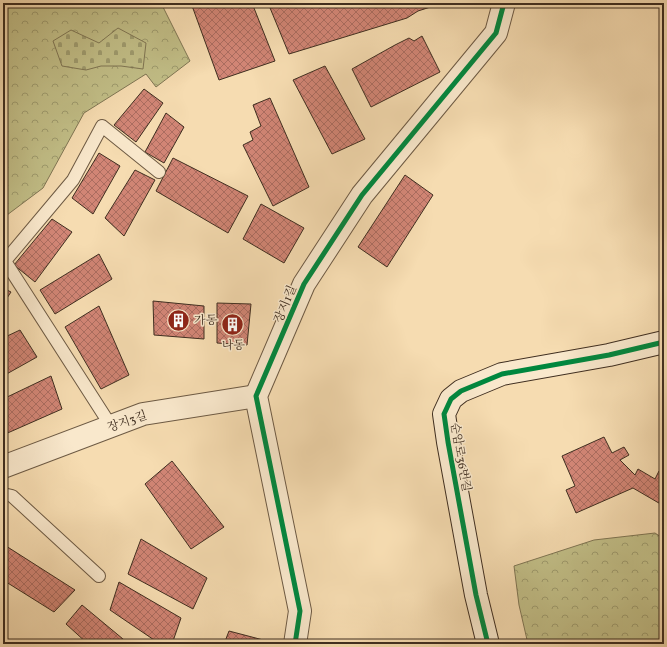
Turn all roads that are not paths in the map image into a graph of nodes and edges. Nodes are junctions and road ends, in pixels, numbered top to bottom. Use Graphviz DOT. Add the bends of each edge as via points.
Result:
graph roads {
  1 [pos="504,3"];
  2 [pos="159,172"];
  3 [pos="4,262"];
  4 [pos="664,342"];
  5 [pos="256,396"];
  6 [pos="112,426"];
  7 [pos="3,466"];
  8 [pos="3,494"];
  9 [pos="99,576"];
  10 [pos="295,644"];
  11 [pos="488,644"];
  1 -- 5 [label="street, 장지1길" via="496,33 362,195 304,284"];
  2 -- 3 [label="lane" via="102,126 73,180"];
  3 -- 6 [label="lane"];
  4 -- 11 [label="street, 순암로36번길" via="609,355 502,374 461,391 451,399 444,414 448,442 476,595"];
  5 -- 6 [label="street, 장지3길" via="143,414"];
  5 -- 10 [label="street" via="300,611"];
  6 -- 7 [label="street, 장지3길"];
  8 -- 9 [label="lane" via="12,496"];
}
